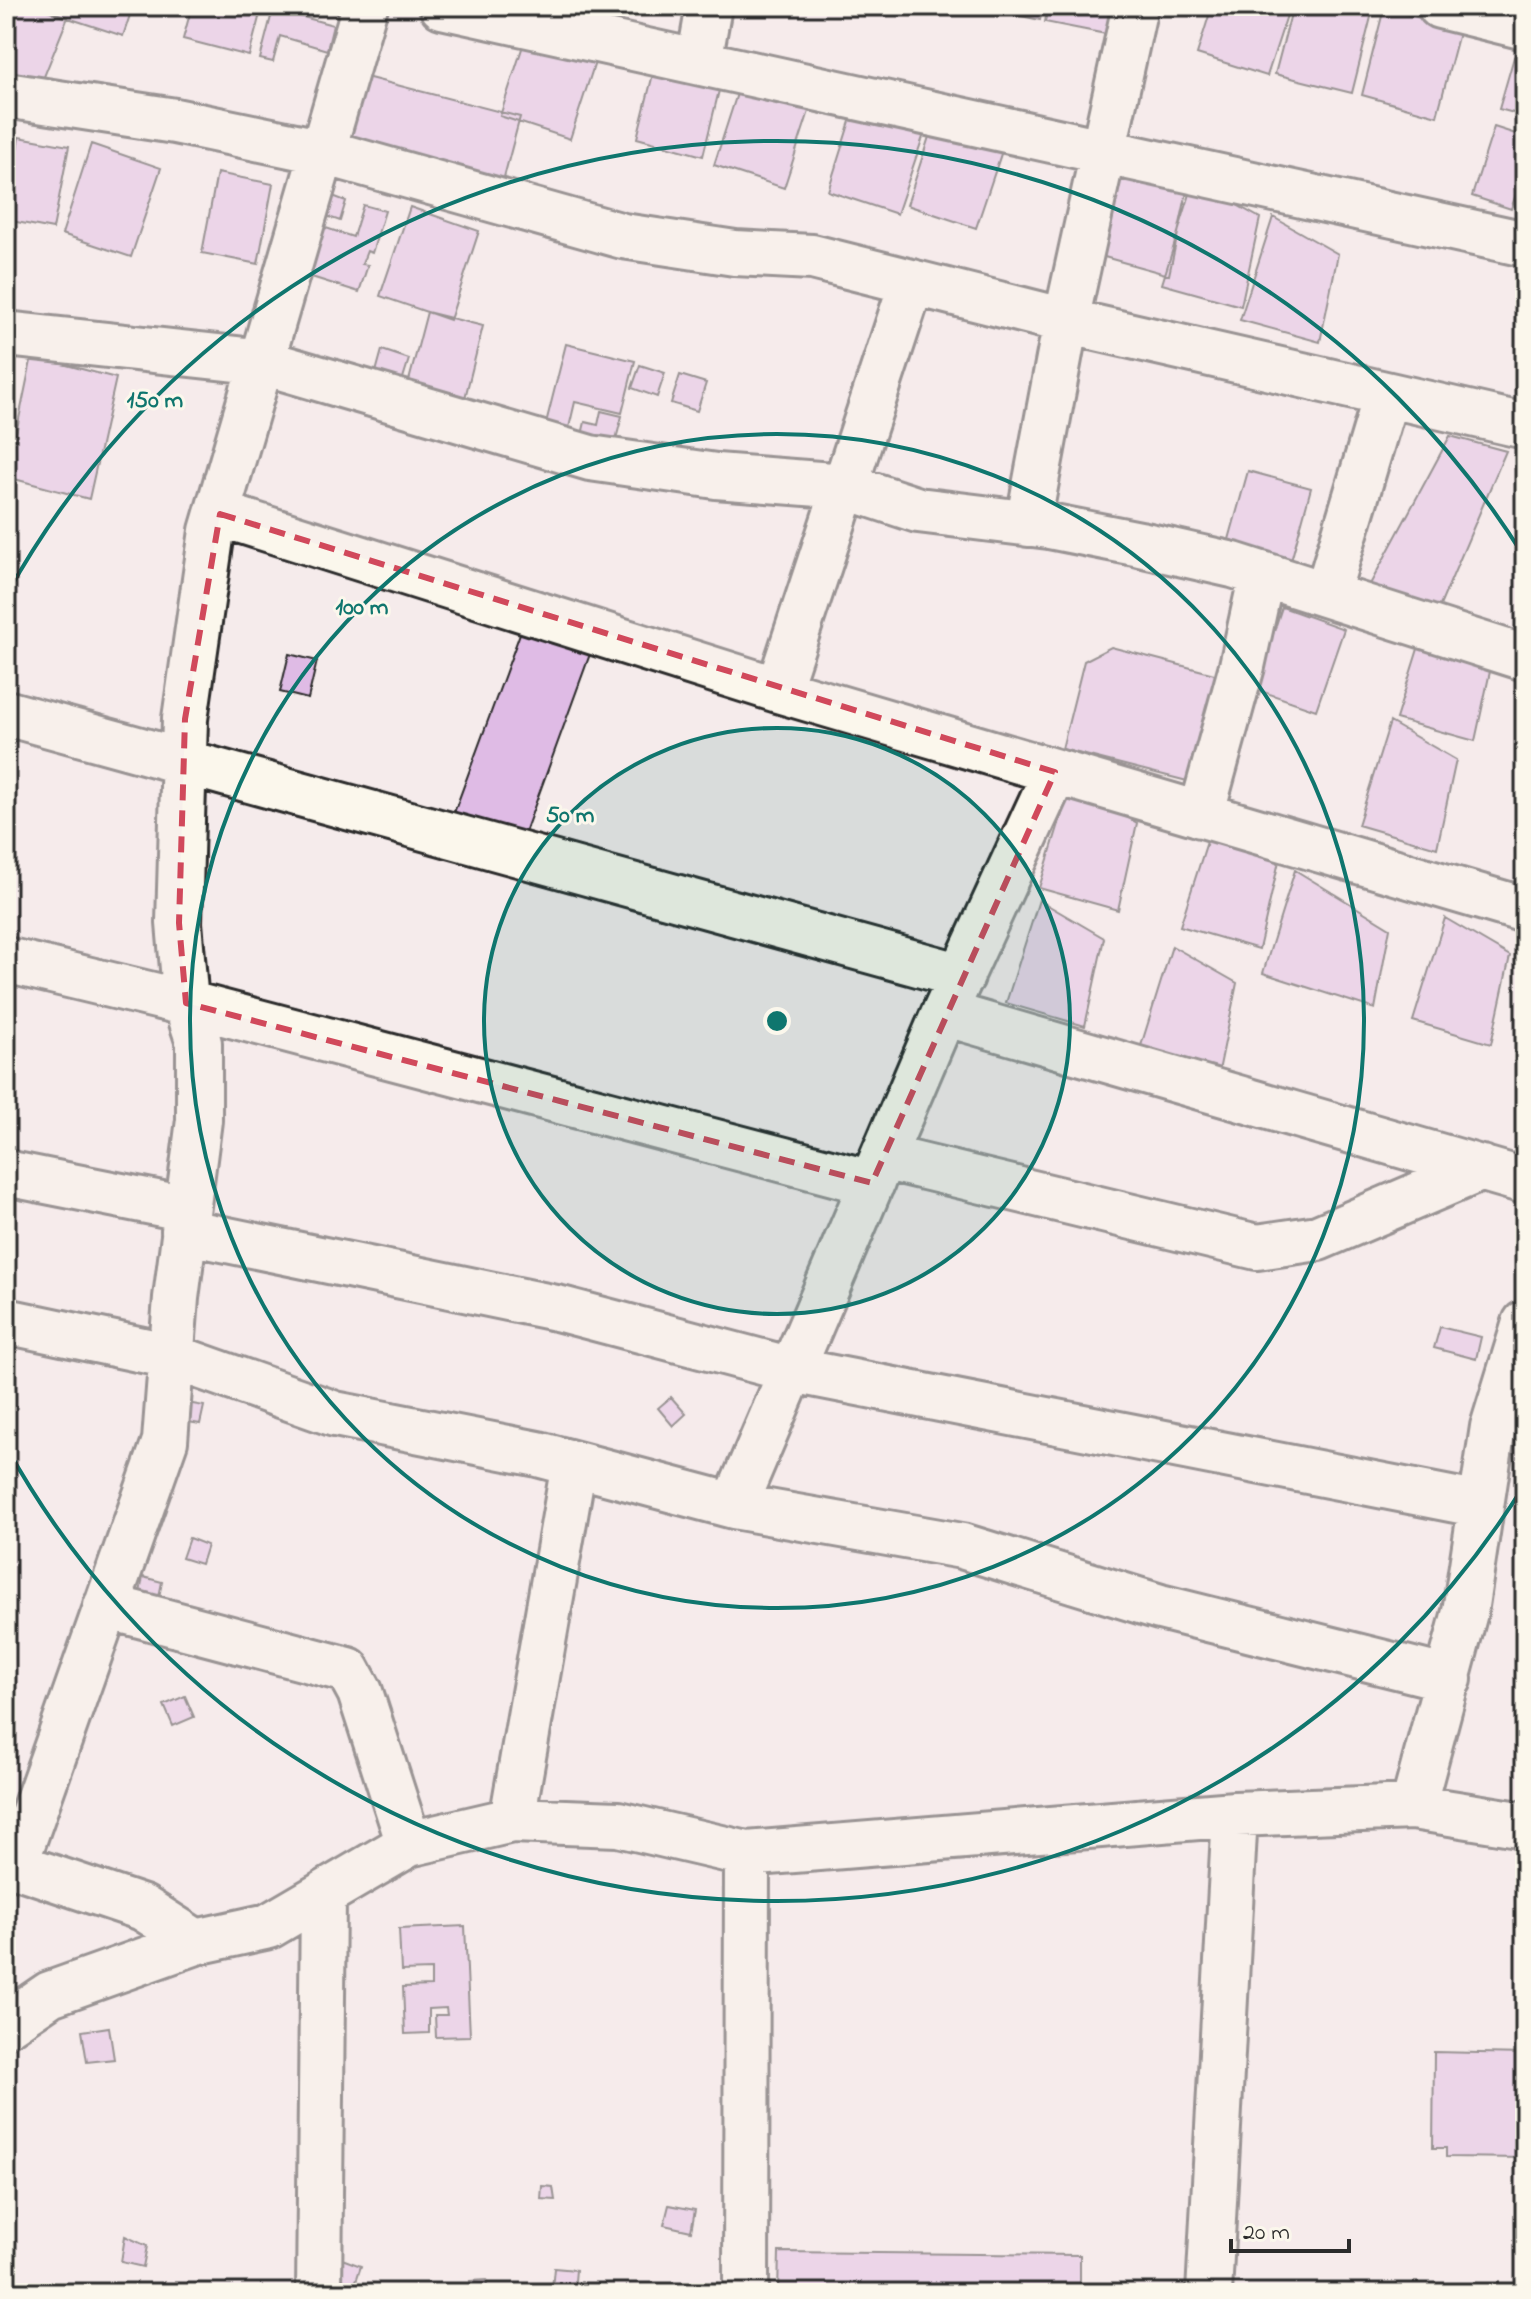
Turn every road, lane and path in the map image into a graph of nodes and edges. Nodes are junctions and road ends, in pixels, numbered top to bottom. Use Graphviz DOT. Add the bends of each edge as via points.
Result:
graph roads {
  1 [pos="365,6"];
  2 [pos="442,6"];
  3 [pos="709,6"];
  4 [pos="1135,6"];
  5 [pos="1440,6"];
  6 [pos="1525,27"];
  7 [pos="699,62"];
  8 [pos="6,95"];
  9 [pos="1105,150"];
  10 [pos="324,152"];
  11 [pos="1525,244"];
  12 [pos="912,282"];
  13 [pos="1066,321"];
  14 [pos="6,334"];
  15 [pos="263,362"];
  16 [pos="1386,396"];
  17 [pos="1525,426"];
  18 [pos="845,486"];
  19 [pos="220,514"];
  20 [pos="1028,524"];
  21 [pos="1262,574"];
  22 [pos="1327,593"];
  23 [pos="1525,658"];
  24 [pos="778,690"];
  25 [pos="6,713"];
  26 [pos="183,762"];
  27 [pos="1055,772"];
  28 [pos="1201,815"];
  29 [pos="1525,910"];
  30 [pos="6,960"];
  31 [pos="953,994"];
  32 [pos="186,1003"];
  33 [pos="1482,1168"];
  34 [pos="878,1170"];
  35 [pos="6,1173"];
  36 [pos="1525,1181"];
  37 [pos="186,1220"];
  38 [pos="6,1321"];
  39 [pos="1525,1323"];
  40 [pos="171,1356"];
  41 [pos="792,1370"];
  42 [pos="574,1464"];
  43 [pos="1481,1505"];
  44 [pos="734,1506"];
  45 [pos="106,1606"];
  46 [pos="1449,1679"];
  47 [pos="1413,1807"];
  48 [pos="1235,1814"];
  49 [pos="512,1820"];
  50 [pos="1525,1825"];
  51 [pos="409,1844"];
  52 [pos="747,1854"];
  53 [pos="10,1864"];
  54 [pos="323,1898"];
  55 [pos="196,1942"];
  56 [pos="6,2024"];
  57 [pos="319,2293"];
  58 [pos="746,2293"];
  59 [pos="1209,2293"];
  1 -- 10 [label="street"];
  2 -- 7 [label="street"];
  3 -- 7 [label="street"];
  4 -- 9 [label="street"];
  5 -- 6 [label="street"];
  7 -- 9 [label="street"];
  8 -- 10 [label="street" via="175,121"];
  9 -- 11 [label="street"];
  9 -- 13 [label="street"];
  10 -- 12 [label="street" via="623,236 735,253 812,257"];
  10 -- 15 [label="street"];
  12 -- 13 [label="street"];
  12 -- 18 [label="street"];
  13 -- 16 [label="street"];
  13 -- 20 [label="street"];
  14 -- 15 [label="street"];
  15 -- 18 [label="street" via="590,458 716,476"];
  15 -- 19 [label="street"];
  16 -- 17 [label="street"];
  16 -- 22 [label="street"];
  18 -- 20 [label="street" via="918,510"];
  18 -- 24 [label="street"];
  19 -- 24 [label="street"];
  19 -- 26 [label="street" via="212,531"];
  20 -- 21 [label="street"];
  21 -- 22 [label="street"];
  21 -- 28 [label="street"];
  22 -- 23 [label="street"];
  24 -- 27 [label="street"];
  25 -- 26 [label="street"];
  26 -- 31 [label="street"];
  26 -- 32 [label="street" via="179,923"];
  27 -- 28 [label="street"];
  27 -- 31 [label="street"];
  28 -- 29 [label="street"];
  30 -- 32 [label="street"];
  31 -- 33 [label="street"];
  31 -- 34 [label="street"];
  32 -- 34 [label="street"];
  32 -- 37 [label="street" via="199,1043 199,1104"];
  33 -- 34 [label="street" via="1318,1238 1257,1247"];
  33 -- 36 [label="street"];
  34 -- 41 [label="street"];
  35 -- 37 [label="street"];
  37 -- 40 [label="street"];
  37 -- 41 [label="street"];
  38 -- 40 [label="street"];
  39 -- 43 [label="street" via="1493,1427"];
  40 -- 42 [label="street" via="335,1414"];
  40 -- 45 [label="street" via="165,1441"];
  41 -- 43 [label="street"];
  41 -- 44 [label="street"];
  42 -- 44 [label="street"];
  42 -- 49 [label="street"];
  43 -- 46 [label="street"];
  44 -- 46 [label="street" via="962,1546 1160,1607"];
  45 -- 51 [label="street" via="348,1670 360,1692"];
  45 -- 53 [label="street"];
  46 -- 47 [label="street"];
  47 -- 48 [label="street"];
  47 -- 50 [label="street"];
  48 -- 52 [label="street"];
  48 -- 59 [label="street"];
  49 -- 51 [label="street"];
  49 -- 52 [label="street" via="618,1824"];
  51 -- 54 [label="street"];
  52 -- 58 [label="street"];
  53 -- 55 [label="street" via="143,1908"];
  54 -- 55 [label="street" via="269,1926"];
  54 -- 57 [label="street"];
  55 -- 56 [label="street" via="50,1994"];
}
